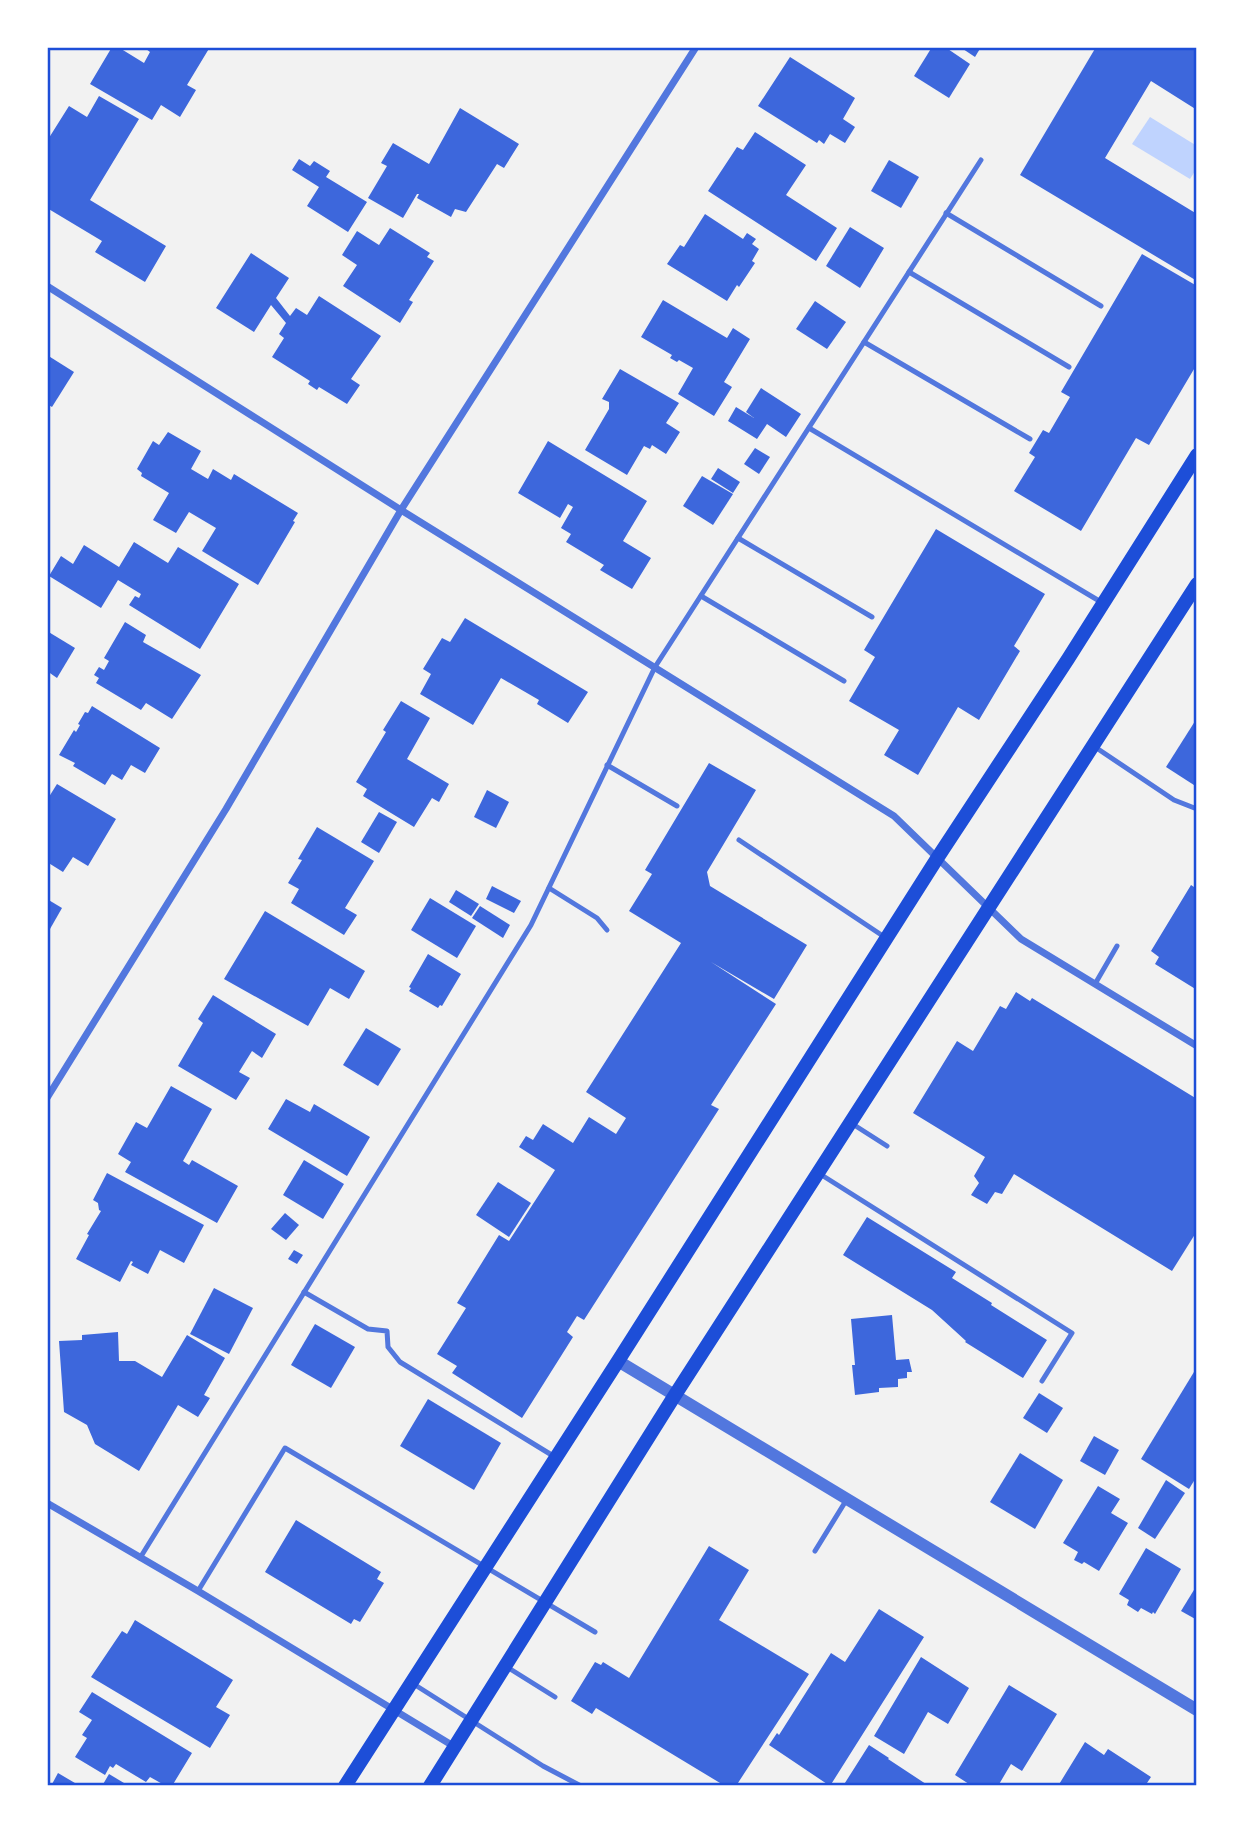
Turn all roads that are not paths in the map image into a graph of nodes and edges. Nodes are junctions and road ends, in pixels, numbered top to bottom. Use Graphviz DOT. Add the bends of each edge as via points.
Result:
graph roads {
  1 [pos="696,47"];
  2 [pos="981,160"];
  3 [pos="946,213"];
  4 [pos="909,272"];
  5 [pos="47,286"];
  6 [pos="1101,306"];
  7 [pos="864,342"];
  8 [pos="1069,367"];
  9 [pos="809,428"];
  10 [pos="1030,439"];
  11 [pos="1197,455"];
  12 [pos="401,510"];
  13 [pos="738,538"];
  14 [pos="1197,584"];
  15 [pos="701,596"];
  16 [pos="1103,603"];
  17 [pos="872,617"];
  18 [pos="655,667"];
  19 [pos="844,681"];
  20 [pos="1091,745"];
  21 [pos="607,765"];
  22 [pos="677,806"];
  23 [pos="1197,808"];
  24 [pos="739,840"];
  25 [pos="938,857"];
  26 [pos="549,888"];
  27 [pos="989,906"];
  28 [pos="607,930"];
  29 [pos="886,938"];
  30 [pos="1117,946"];
  31 [pos="1095,984"];
  32 [pos="1197,1046"];
  33 [pos="47,1098"];
  34 [pos="850,1122"];
  35 [pos="887,1146"];
  36 [pos="818,1173"];
  37 [pos="304,1292"];
  38 [pos="618,1361"];
  39 [pos="1042,1381"];
  40 [pos="675,1395"];
  41 [pos="555,1457"];
  42 [pos="847,1499"];
  43 [pos="47,1503"];
  44 [pos="815,1551"];
  45 [pos="140,1558"];
  46 [pos="485,1567"];
  47 [pos="198,1591"];
  48 [pos="545,1602"];
  49 [pos="595,1632"];
  50 [pos="506,1666"];
  51 [pos="412,1682"];
  52 [pos="555,1697"];
  53 [pos="1197,1710"];
  54 [pos="394,1711"];
  55 [pos="472,1720"];
  56 [pos="455,1746"];
  57 [pos="345,1786"];
  58 [pos="430,1786"];
  59 [pos="581,1786"];
  1 -- 12 [label="street"];
  2 -- 3 [label="lane"];
  3 -- 4 [label="lane"];
  3 -- 6 [label="lane"];
  4 -- 7 [label="lane"];
  4 -- 8 [label="lane"];
  5 -- 12 [label="street"];
  7 -- 9 [label="lane"];
  7 -- 10 [label="lane"];
  9 -- 13 [label="lane"];
  9 -- 16 [label="lane"];
  11 -- 16 [label="main road"];
  12 -- 18 [label="street"];
  12 -- 33 [label="street" via="226,809"];
  13 -- 15 [label="lane"];
  13 -- 17 [label="lane"];
  14 -- 20 [label="main road"];
  15 -- 18 [label="lane"];
  15 -- 19 [label="lane"];
  16 -- 25 [label="main road"];
  18 -- 21 [label="lane"];
  18 -- 25 [label="street" via="894,816"];
  20 -- 23 [label="lane" via="1174,800"];
  20 -- 27 [label="main road"];
  21 -- 22 [label="lane"];
  21 -- 26 [label="lane"];
  24 -- 29 [label="lane"];
  25 -- 27 [label="street"];
  25 -- 29 [label="main road"];
  26 -- 28 [label="lane" via="597,918"];
  26 -- 37 [label="lane" via="531,925"];
  27 -- 31 [label="street" via="1021,939"];
  27 -- 34 [label="main road"];
  29 -- 38 [label="main road"];
  30 -- 31 [label="lane"];
  31 -- 32 [label="street"];
  34 -- 35 [label="lane"];
  34 -- 36 [label="main road"];
  36 -- 39 [label="lane" via="1072,1333"];
  36 -- 40 [label="main road"];
  37 -- 41 [label="lane" via="368,1329 387,1331 388,1347 400,1362"];
  37 -- 45 [label="lane"];
  38 -- 40 [label="street"];
  38 -- 41 [label="main road"];
  40 -- 42 [label="street"];
  40 -- 48 [label="main road"];
  41 -- 46 [label="main road"];
  42 -- 44 [label="lane"];
  42 -- 53 [label="street"];
  43 -- 45 [label="street"];
  45 -- 47 [label="street"];
  46 -- 47 [label="lane" via="285,1448"];
  46 -- 48 [label="lane"];
  46 -- 51 [label="main road"];
  47 -- 54 [label="street"];
  48 -- 49 [label="lane"];
  48 -- 50 [label="main road"];
  50 -- 52 [label="lane"];
  50 -- 55 [label="main road"];
  51 -- 54 [label="main road"];
  51 -- 55 [label="lane"];
  54 -- 56 [label="street"];
  54 -- 57 [label="main road"];
  55 -- 56 [label="main road"];
  55 -- 59 [label="lane"];
  56 -- 58 [label="main road"];
}
